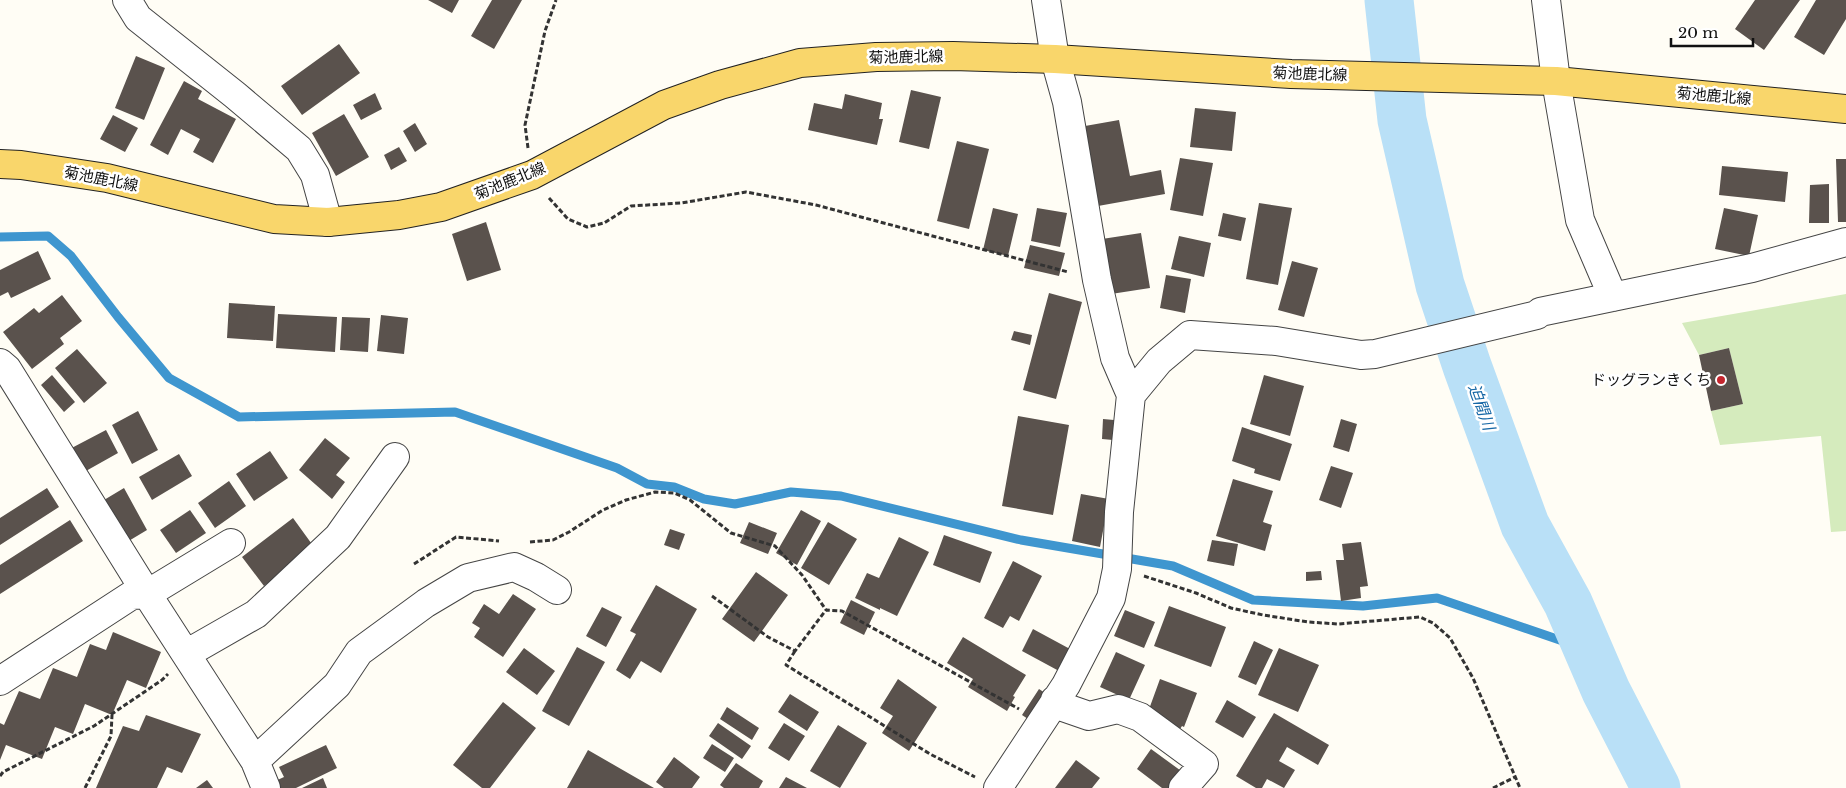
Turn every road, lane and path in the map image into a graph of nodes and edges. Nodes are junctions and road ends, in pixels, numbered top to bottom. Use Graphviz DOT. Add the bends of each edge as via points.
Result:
graph roads {
  1 [pos="127,0"];
  2 [pos="556,0"];
  3 [pos="1046,0"];
  4 [pos="1546,0"];
  5 [pos="1055,59"];
  6 [pos="1556,81"];
  7 [pos="1846,109"];
  8 [pos="0,164"];
  9 [pos="532,175"];
  10 [pos="328,222"];
  11 [pos="1846,242"];
  12 [pos="1097,280"];
  13 [pos="1613,297"];
  14 [pos="0,363"];
  15 [pos="1131,395"];
  16 [pos="395,458"];
  17 [pos="500,541"];
  18 [pos="231,543"];
  19 [pos="526,543"];
  20 [pos="414,564"];
  21 [pos="1117,569"];
  22 [pos="557,590"];
  23 [pos="147,594"];
  24 [pos="712,596"];
  25 [pos="826,610"];
  26 [pos="795,651"];
  27 [pos="186,654"];
  28 [pos="0,681"];
  29 [pos="1048,711"];
  30 [pos="112,715"];
  31 [pos="255,761"];
  32 [pos="0,776"];
  33 [pos="1516,777"];
  34 [pos="988,784"];
  35 [pos="85,788"];
  36 [pos="266,788"];
  37 [pos="1183,788"];
  38 [pos="1493,788"];
  39 [pos="1520,788"];
  1 -- 10 [label="street" via="138,18 299,149 315,175"];
  2 -- 9 [label="path" via="545,31 525,125"];
  3 -- 5 [label="street"];
  4 -- 6 [label="street"];
  5 -- 6 [label="main road, 菊池鹿北線" via="1291,74"];
  5 -- 9 [label="main road, 菊池鹿北線" via="876,57 800,63 720,85 664,105"];
  5 -- 12 [label="street" via="1067,102"];
  6 -- 7 [label="main road, 菊池鹿北線"];
  6 -- 13 [label="street" via="1580,220"];
  8 -- 10 [label="main road, 菊池鹿北線" via="107,178 274,219"];
  9 -- 10 [label="main road, 菊池鹿北線" via="442,207"];
  9 -- 12 [label="path" via="568,219 587,228 631,206 681,203 746,192 816,205"];
  11 -- 13 [label="street" via="1752,268"];
  12 -- 15 [label="street" via="1115,358"];
  13 -- 15 [label="street" via="1375,354 1360,355 1276,341 1190,335 1159,361"];
  14 -- 23 [label="street"];
  15 -- 21 [label="street" via="1119,512"];
  16 -- 27 [label="street" via="338,537 256,614"];
  17 -- 20 [label="path" via="456,537"];
  18 -- 23 [label="street"];
  19 -- 25 [label="path" via="553,540 626,500 655,492 674,493 690,500 731,533 775,546 802,575"];
  21 -- 29 [label="street" via="1111,598 1066,684"];
  21 -- 33 [label="path" via="1196,593 1231,608 1308,622 1338,624 1420,617 1450,638 1473,678"];
  22 -- 31 [label="street" via="514,567 468,578 426,603 359,652 337,685"];
  23 -- 27 [label="street"];
  23 -- 28 [label="street" via="132,595"];
  24 -- 26 [label="path" via="768,637"];
  25 -- 26 [label="path"];
  25 -- 29 [label="path" via="842,611"];
  26 -- 34 [label="path" via="786,665 930,754"];
  27 -- 31 [label="street"];
  27 -- 32 [label="path" via="162,680 94,726"];
  29 -- 34 [label="street"];
  29 -- 37 [label="street" via="1063,707 1088,716 1118,709 1140,717 1204,764"];
  30 -- 35 [label="path" via="111,736"];
  31 -- 36 [label="street"];
  33 -- 38 [label="path"];
  33 -- 39 [label="path"];
}
